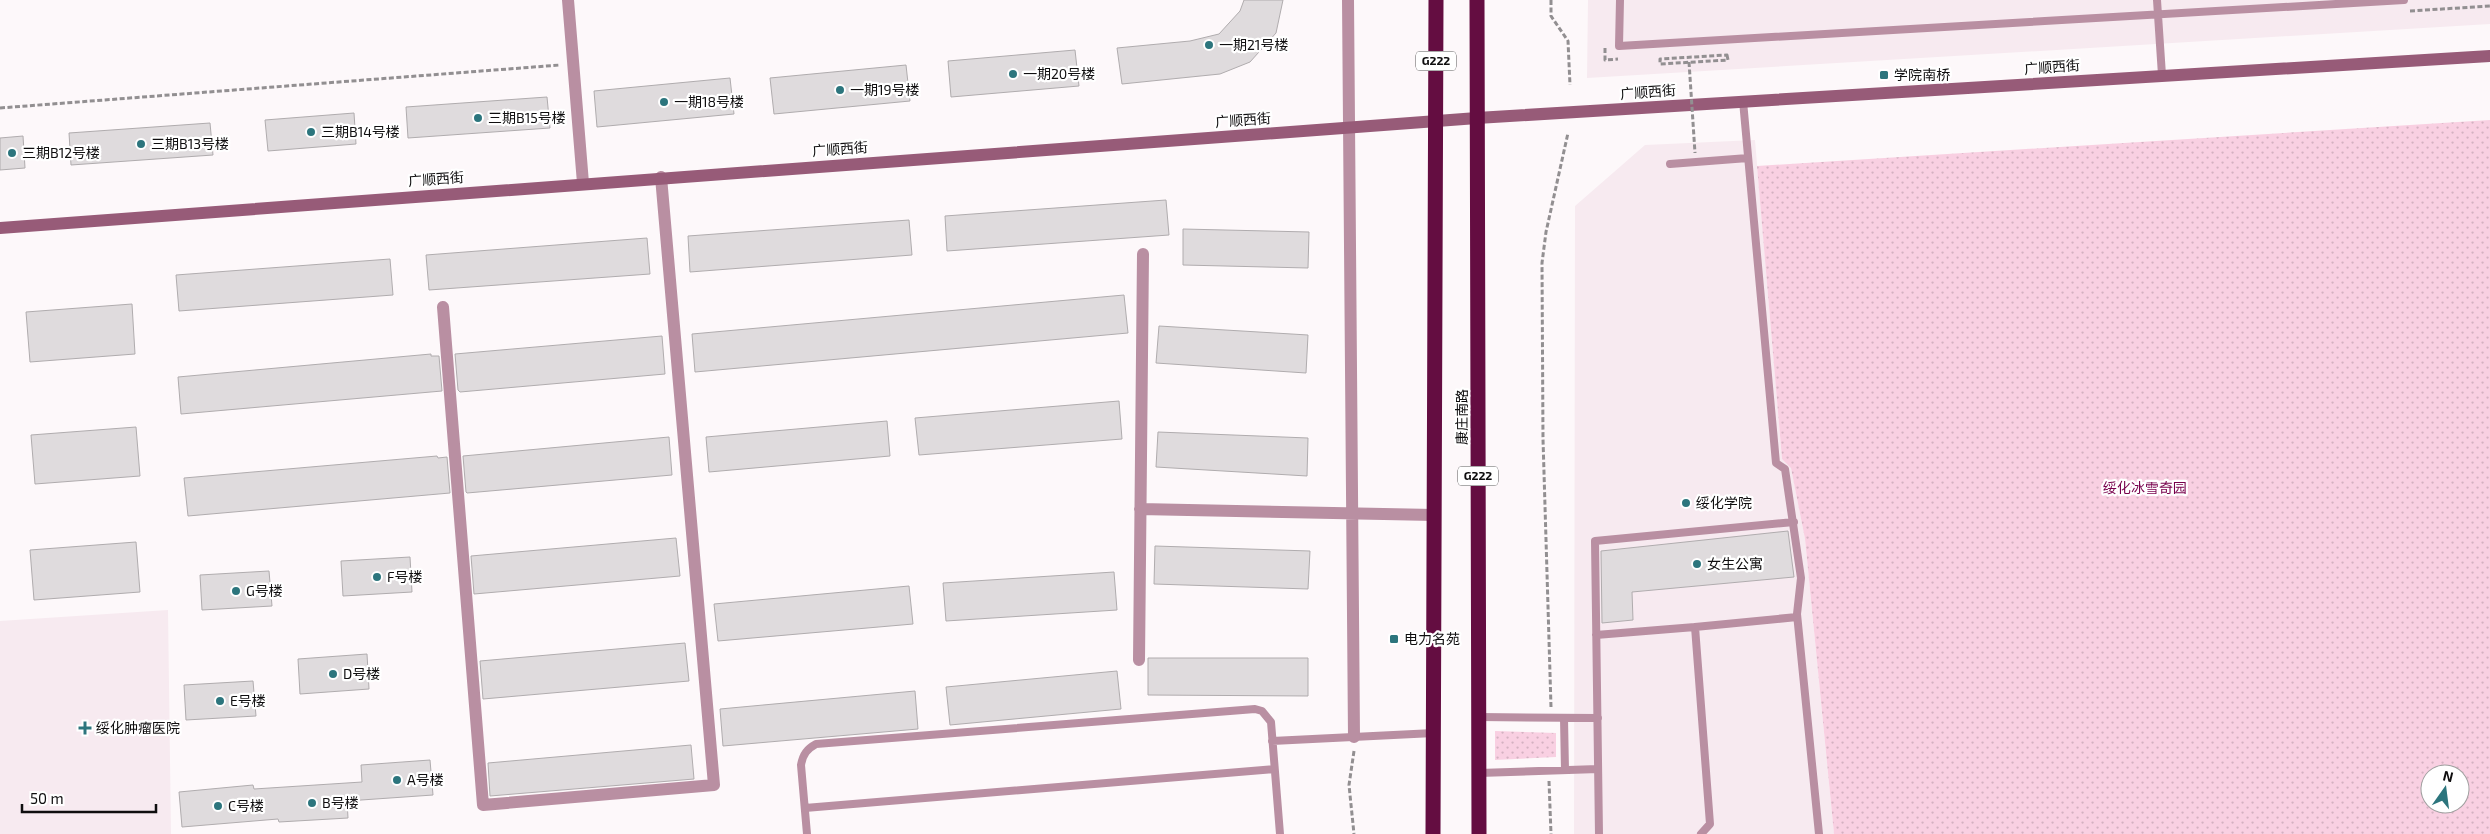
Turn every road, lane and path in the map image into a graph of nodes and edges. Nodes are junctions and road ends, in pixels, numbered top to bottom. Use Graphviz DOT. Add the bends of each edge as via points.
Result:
graph roads {
  1 [pos="568,0"];
  2 [pos="1348,0"];
  3 [pos="1436,0"];
  4 [pos="1477,0"];
  5 [pos="1551,0"];
  6 [pos="1620,0"];
  7 [pos="2157,0"];
  8 [pos="2404,0"];
  9 [pos="2157,15"];
  10 [pos="2490,56"];
  11 [pos="1689,62"];
  12 [pos="573,64"];
  13 [pos="2162,75"];
  14 [pos="1570,85"];
  15 [pos="1743,101"];
  16 [pos="0,108"];
  17 [pos="1477,118"];
  18 [pos="1435,122"];
  19 [pos="1347,128"];
  20 [pos="1568,133"];
  21 [pos="1695,153"];
  22 [pos="1748,158"];
  23 [pos="1670,164"];
  24 [pos="661,177"];
  25 [pos="583,183"];
  26 [pos="0,228"];
  27 [pos="1143,254"];
  28 [pos="443,307"];
  29 [pos="1140,509"];
  30 [pos="1351,513"];
  31 [pos="1434,515"];
  32 [pos="1794,522"];
  33 [pos="1797,616"];
  34 [pos="1695,627"];
  35 [pos="1596,636"];
  36 [pos="1139,660"];
  37 [pos="1479,716"];
  38 [pos="1552,718"];
  39 [pos="1564,718"];
  40 [pos="1598,718"];
  41 [pos="1434,733"];
  42 [pos="1354,737"];
  43 [pos="1272,741"];
  44 [pos="1274,769"];
  45 [pos="1598,769"];
  46 [pos="1549,770"];
  47 [pos="1565,770"];
  48 [pos="1479,773"];
  49 [pos="805,808"];
  50 [pos="807,834"];
  51 [pos="1280,834"];
  52 [pos="1354,834"];
  53 [pos="1433,834"];
  54 [pos="1479,834"];
  55 [pos="1550,834"];
  56 [pos="1599,834"];
  57 [pos="1701,834"];
  58 [pos="1819,834"];
  1 -- 12 [label="street"];
  2 -- 19 [label="street"];
  3 -- 18 [label="highway, 康庄南路 / G222"];
  4 -- 17 [label="highway, 康庄南路 / G222"];
  5 -- 14 [label="path" via="1551,16 1568,41"];
  6 -- 9 [label="lane" via="1619,46"];
  7 -- 9 [label="lane"];
  8 -- 9 [label="lane"];
  9 -- 13 [label="lane"];
  10 -- 13 [label="main road, 广顺西街"];
  11 -- 11 [label="path" via="1660,64 1660,59 1727,55 1728,60"];
  11 -- 21 [label="path, bridge"];
  12 -- 16 [label="path"];
  12 -- 25 [label="street"];
  13 -- 15 [label="main road, 广顺西街"];
  15 -- 17 [label="main road, 广顺西街"];
  15 -- 22 [label="lane"];
  17 -- 18 [label="main road, 广顺西街"];
  17 -- 37 [label="highway, 康庄南路 / G222"];
  18 -- 19 [label="main road, 广顺西街"];
  18 -- 31 [label="highway, 康庄南路 / G222"];
  19 -- 24 [label="main road, 广顺西街"];
  19 -- 30 [label="street"];
  20 -- 38 [label="path" via="1542,263 1543,439"];
  22 -- 23 [label="lane"];
  22 -- 32 [label="lane" via="1776,463 1785,469"];
  24 -- 25 [label="main road, 广顺西街"];
  24 -- 28 [label="street" via="714,785 483,805"];
  25 -- 26 [label="main road, 广顺西街"];
  27 -- 29 [label="street"];
  29 -- 30 [label="street"];
  29 -- 36 [label="street"];
  30 -- 31 [label="street"];
  30 -- 42 [label="street"];
  31 -- 41 [label="highway, 康庄南路 / G222"];
  32 -- 33 [label="lane" via="1801,578"];
  32 -- 35 [label="lane" via="1595,541"];
  33 -- 34 [label="lane"];
  33 -- 58 [label="lane"];
  34 -- 35 [label="lane"];
  34 -- 57 [label="lane" via="1710,824"];
  35 -- 40 [label="lane"];
  37 -- 38 [label="lane"];
  37 -- 48 [label="highway, 康庄南路 / G222"];
  38 -- 39 [label="lane"];
  39 -- 40 [label="lane"];
  39 -- 47 [label="lane"];
  40 -- 45 [label="lane"];
  41 -- 42 [label="lane"];
  41 -- 53 [label="highway, 康庄南路 / G222"];
  42 -- 43 [label="lane"];
  42 -- 52 [label="path" via="1349,785"];
  43 -- 44 [label="lane"];
  43 -- 49 [label="lane" via="1271,722 1262,711 1255,709 816,744 802,756"];
  44 -- 49 [label="lane"];
  44 -- 51 [label="lane"];
  45 -- 47 [label="lane"];
  45 -- 56 [label="lane"];
  46 -- 47 [label="lane"];
  46 -- 48 [label="lane"];
  46 -- 55 [label="path"];
  48 -- 54 [label="highway, 康庄南路 / G222"];
  49 -- 50 [label="lane"];
}
